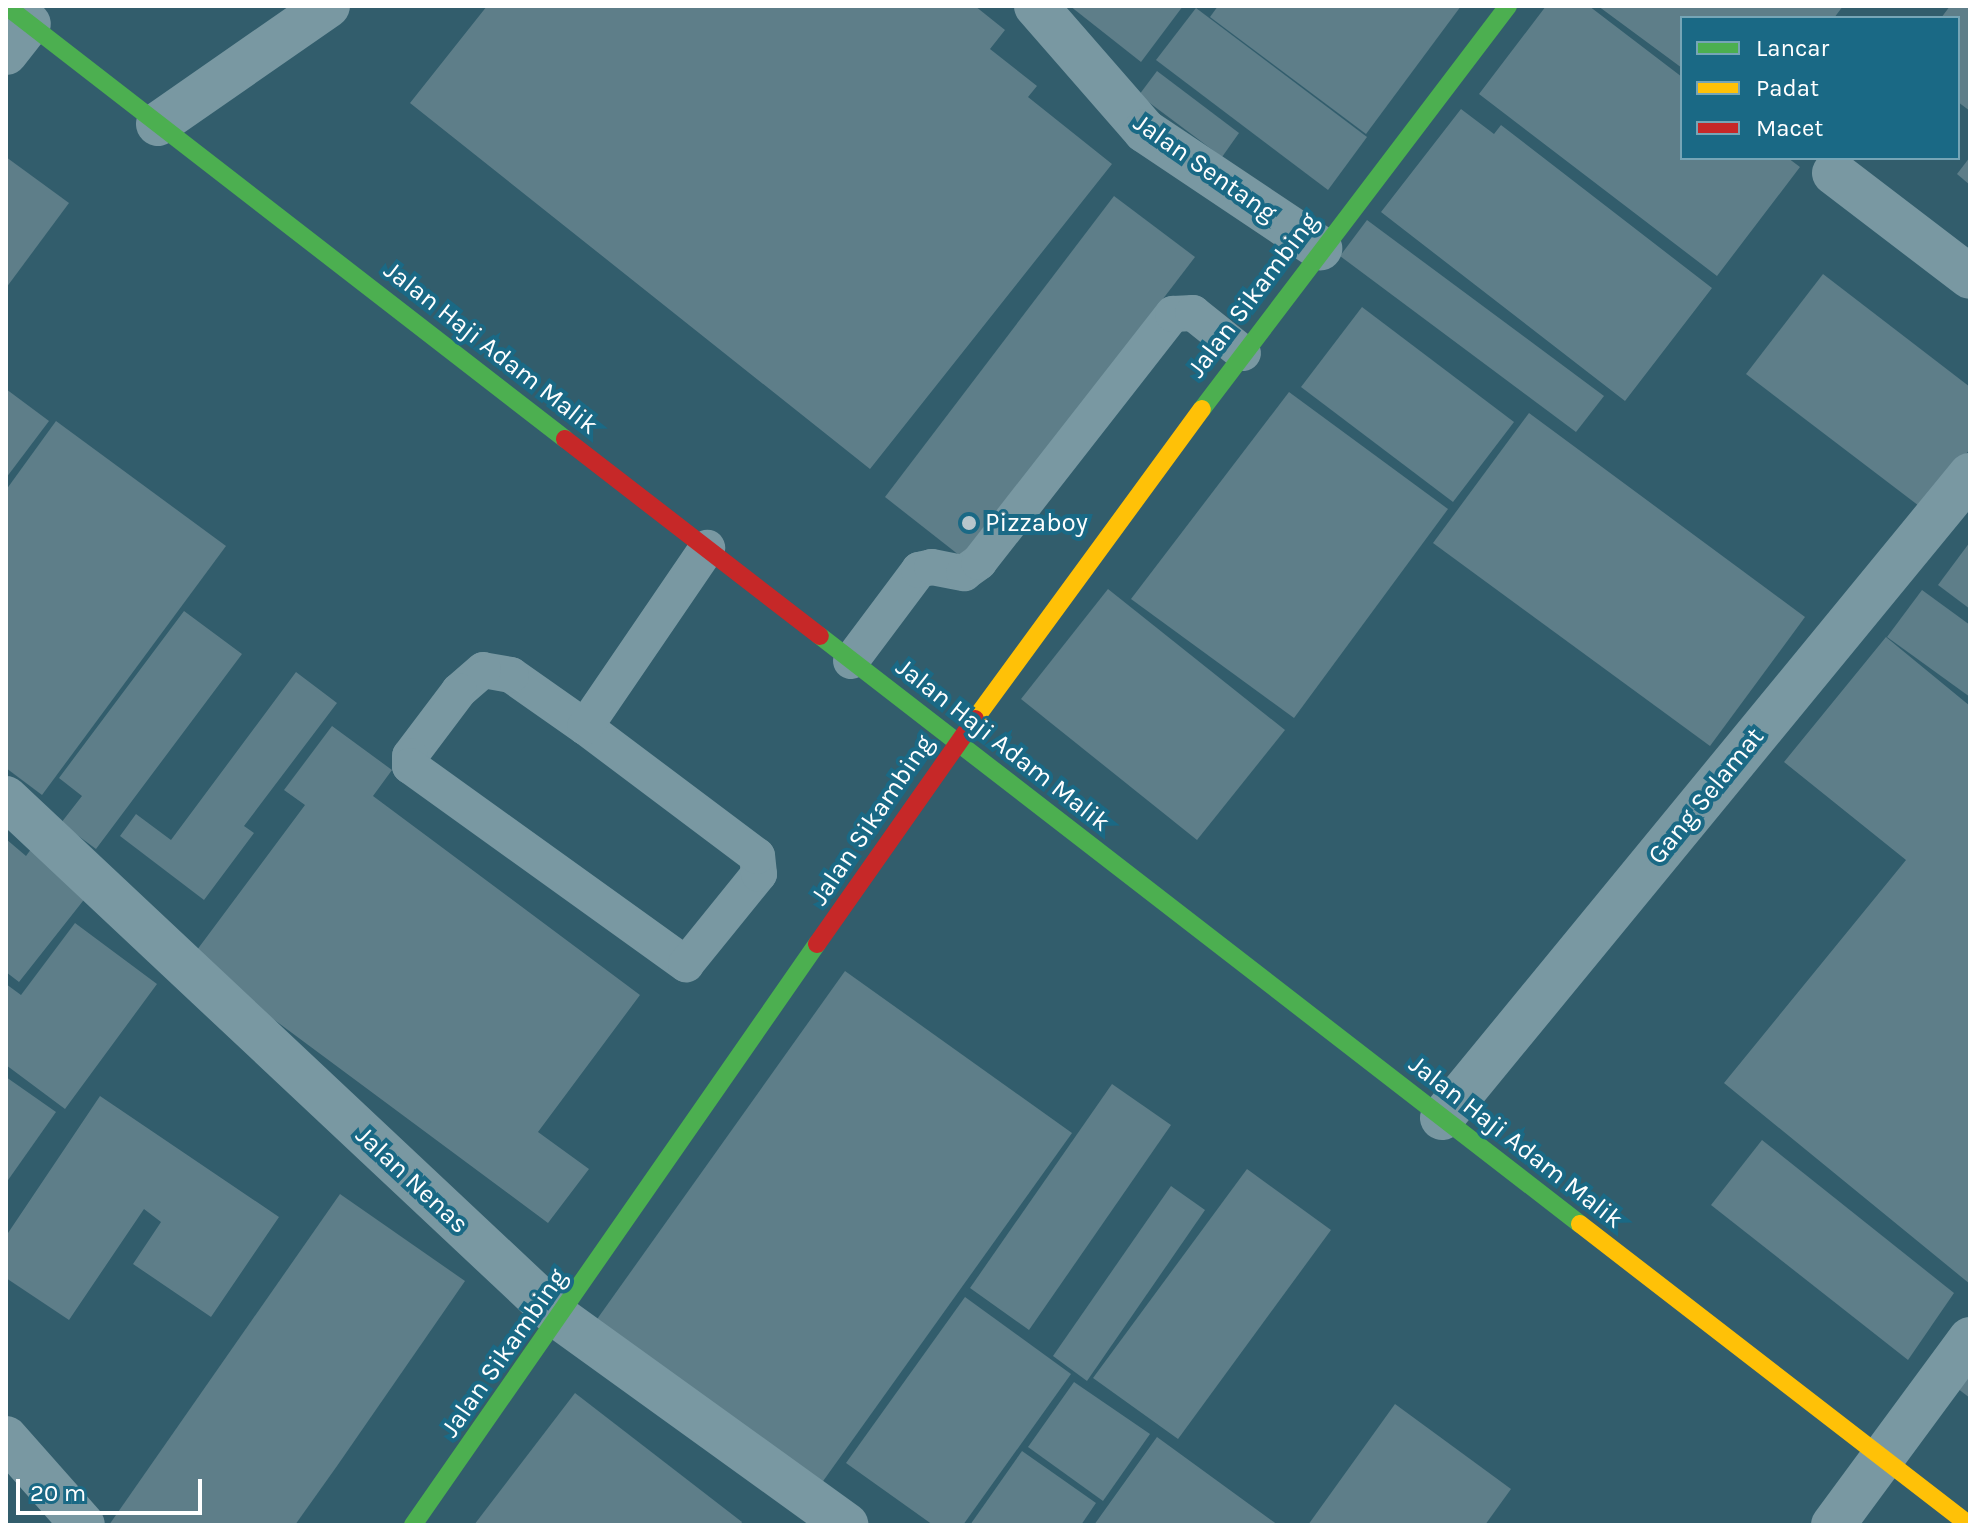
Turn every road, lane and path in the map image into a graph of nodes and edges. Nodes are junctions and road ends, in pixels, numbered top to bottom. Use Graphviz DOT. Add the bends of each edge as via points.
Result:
graph roads {
  1 [pos="328,6"];
  2 [pos="1036,6"];
  3 [pos="1508,6"];
  4 [pos="14,28"];
  5 [pos="158,124"];
  6 [pos="1834,173"];
  7 [pos="1320,248"];
  8 [pos="1970,277"];
  9 [pos="1243,353"];
  10 [pos="1970,475"];
  11 [pos="707,548"];
  12 [pos="851,661"];
  13 [pos="585,727"];
  14 [pos="958,742"];
  15 [pos="6,798"];
  16 [pos="1442,1118"];
  17 [pos="561,1319"];
  18 [pos="1970,1339"];
  19 [pos="6,1438"];
  20 [pos="1882,1458"];
  21 [pos="83,1525"];
  22 [pos="413,1525"];
  23 [pos="847,1525"];
  24 [pos="1833,1525"];
  25 [pos="1969,1525"];
  1 -- 5 [label="street"];
  2 -- 7 [label="street, Jalan Sentang" via="1145,131"];
  3 -- 7 [label="main road, Jalan Sikambing"];
  4 -- 5 [label="main road, Jalan Haji Adam Malik"];
  5 -- 11 [label="main road, Jalan Haji Adam Malik"];
  6 -- 8 [label="street"];
  7 -- 9 [label="main road, Jalan Sikambing"];
  9 -- 12 [label="lane" via="1193,313 1173,314 979,562 964,573 919,570"];
  9 -- 14 [label="main road, Jalan Sikambing"];
  10 -- 16 [label="street, Gang Selamat"];
  11 -- 12 [label="main road, Jalan Haji Adam Malik"];
  11 -- 13 [label="lane"];
  12 -- 14 [label="main road, Jalan Haji Adam Malik"];
  13 -- 13 [label="lane" via="757,856 759,874 686,964 410,766 410,756 459,691 483,670 511,675"];
  14 -- 16 [label="main road, Jalan Haji Adam Malik"];
  14 -- 17 [label="main road, Jalan Sikambing"];
  15 -- 17 [label="street, Jalan Nenas"];
  16 -- 20 [label="main road, Jalan Haji Adam Malik"];
  17 -- 22 [label="main road, Jalan Sikambing"];
  17 -- 23 [label="street, Jalan Nenas"];
  18 -- 20 [label="street"];
  19 -- 21 [label="street"];
  20 -- 24 [label="street"];
  20 -- 25 [label="main road, Jalan Haji Adam Malik"];
}
